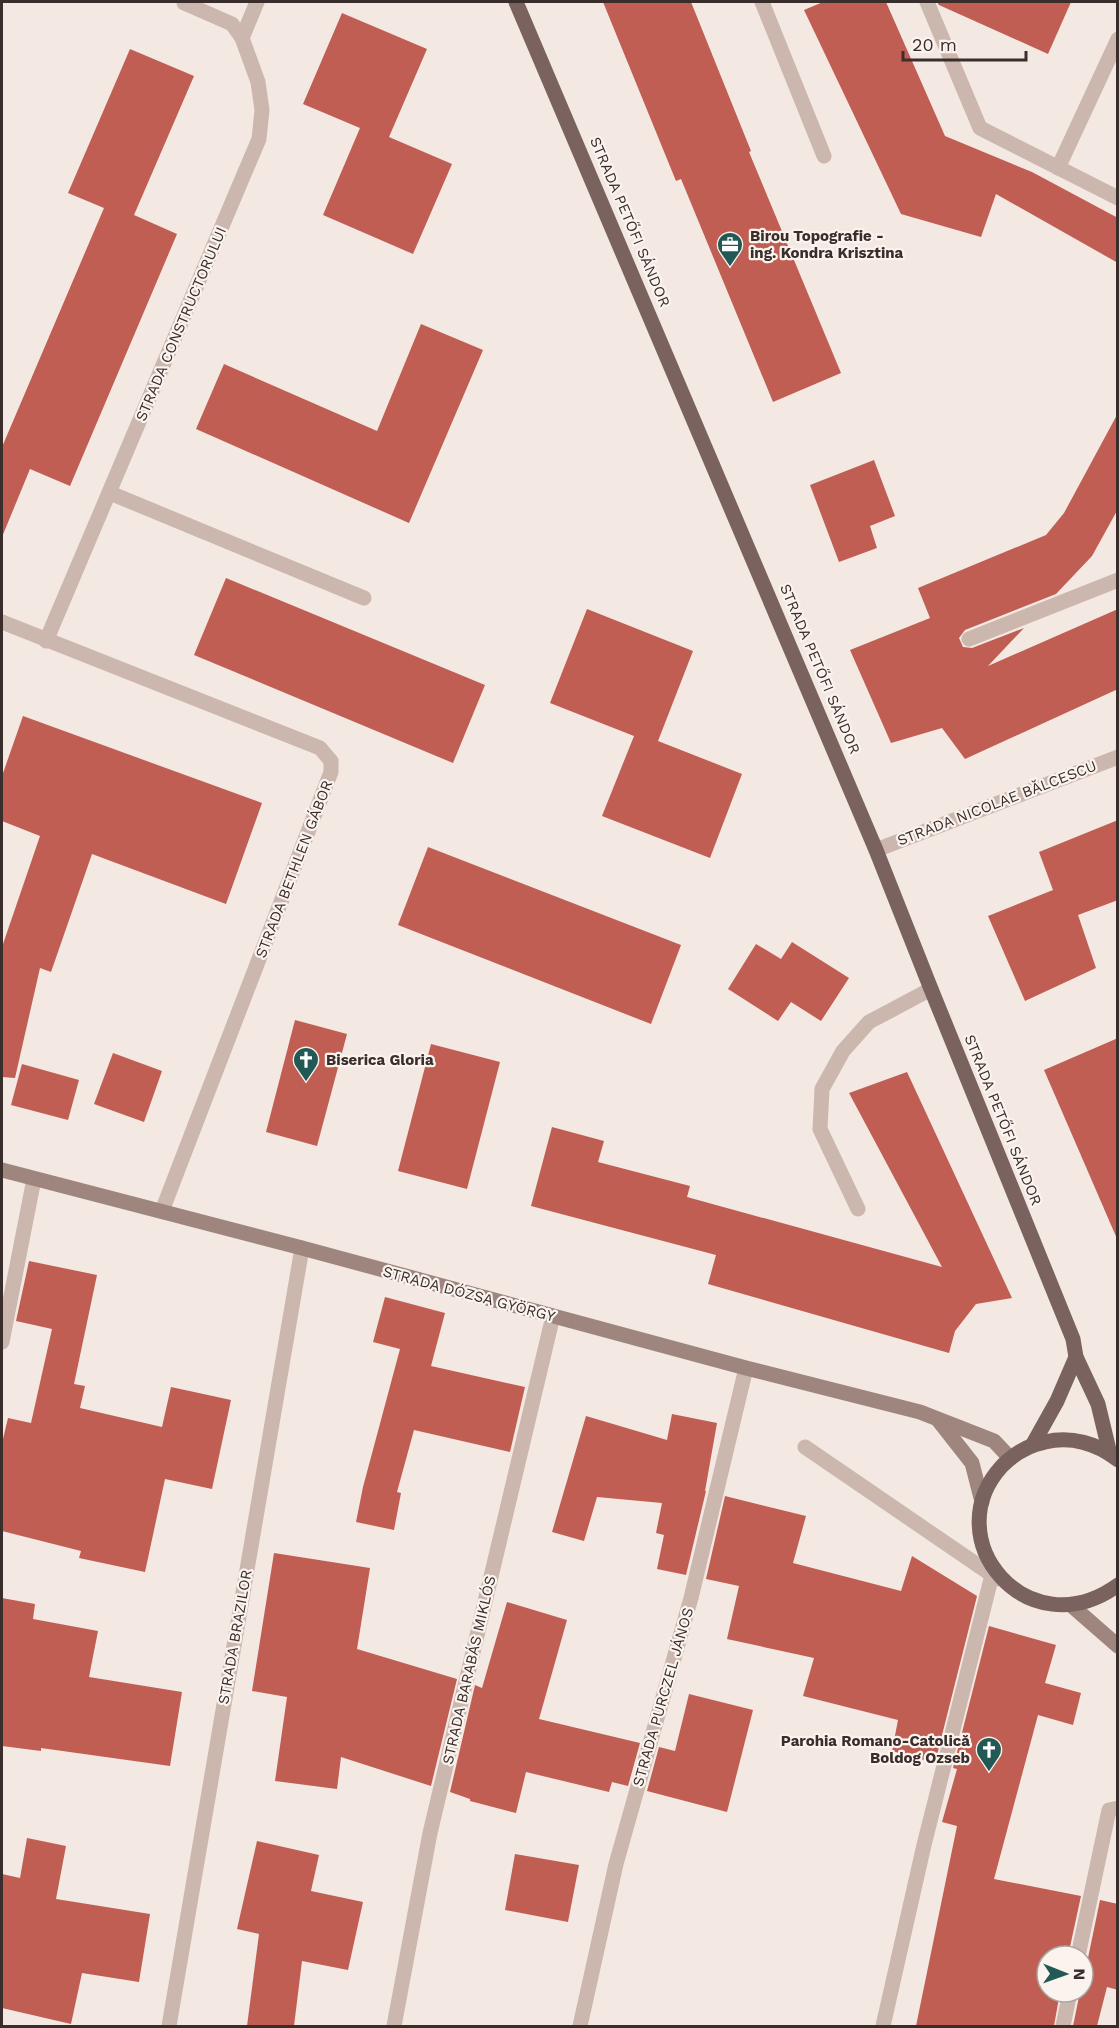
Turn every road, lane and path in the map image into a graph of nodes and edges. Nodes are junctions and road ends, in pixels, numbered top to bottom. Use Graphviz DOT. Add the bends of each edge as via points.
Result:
graph roads {
  1 [pos="185,2"];
  2 [pos="258,2"];
  3 [pos="516,2"];
  4 [pos="762,2"];
  5 [pos="927,2"];
  6 [pos="242,38"];
  7 [pos="1118,39"];
  8 [pos="824,156"];
  9 [pos="1058,168"];
  10 [pos="1118,198"];
  11 [pos="110,493"];
  12 [pos="1118,580"];
  13 [pos="364,598"];
  14 [pos="2,622"];
  15 [pos="969,639"];
  16 [pos="46,641"];
  17 [pos="1118,757"];
  18 [pos="876,850"];
  19 [pos="931,989"];
  20 [pos="2,1170"];
  21 [pos="34,1179"];
  22 [pos="858,1209"];
  23 [pos="162,1211"];
  24 [pos="302,1248"];
  25 [pos="553,1316"];
  26 [pos="2,1342"];
  27 [pos="1076,1357"];
  28 [pos="746,1368"];
  29 [pos="937,1419"];
  30 [pos="1033,1444"];
  31 [pos="805,1447"];
  32 [pos="1114,1457"];
  33 [pos="1010,1458"];
  34 [pos="982,1502"];
  35 [pos="992,1575"];
  36 [pos="1118,1585"];
  37 [pos="1020,1594"];
  38 [pos="1071,1605"];
  39 [pos="1118,1646"];
  40 [pos="1118,1808"];
  41 [pos="1081,1944"];
  42 [pos="1068,2004"];
  43 [pos="169,2026"];
  44 [pos="394,2026"];
  45 [pos="580,2026"];
  46 [pos="883,2026"];
  47 [pos="1063,2026"];
  1 -- 6 [label="street" via="232,24"];
  2 -- 6 [label="street"];
  3 -- 18 [label="main road, STRADA PETŐFI SÁNDOR"];
  4 -- 8 [label="street"];
  5 -- 9 [label="street" via="980,128"];
  6 -- 11 [label="street, STRADA CONSTRUCTORULUI" via="258,82 262,110 259,139"];
  7 -- 9 [label="street"];
  9 -- 10 [label="street"];
  11 -- 13 [label="street"];
  11 -- 16 [label="street, STRADA CONSTRUCTORULUI"];
  12 -- 15 [label="street"];
  14 -- 16 [label="street, STRADA BETHLEN GÁBOR"];
  16 -- 23 [label="street, STRADA BETHLEN GÁBOR" via="320,748 331,761 331,772"];
  17 -- 18 [label="street, STRADA NICOLAE BĂLCESCU"];
  18 -- 19 [label="main road, STRADA PETŐFI SÁNDOR"];
  19 -- 22 [label="street" via="869,1022 843,1052 822,1089 819,1129"];
  19 -- 27 [label="main road, STRADA PETŐFI SÁNDOR" via="1073,1339"];
  20 -- 21 [label="main road, STRADA DÓZSA GYÖRGY"];
  21 -- 23 [label="main road, STRADA DÓZSA GYÖRGY"];
  21 -- 26 [label="street"];
  23 -- 24 [label="main road, STRADA DÓZSA GYÖRGY"];
  24 -- 25 [label="main road, STRADA DÓZSA GYÖRGY"];
  24 -- 43 [label="street, STRADA BRAZILOR"];
  25 -- 28 [label="main road, STRADA DÓZSA GYÖRGY"];
  25 -- 44 [label="street, STRADA BARABÁS MIKLÓS" via="430,1833"];
  27 -- 30 [label="main road"];
  27 -- 32 [label="main road, STRADA PETŐFI SÁNDOR" via="1098,1404"];
  28 -- 29 [label="main road, STRADA DÓZSA GYÖRGY"];
  28 -- 45 [label="street, STRADA PURCZEL JÁNOS" via="691,1598 616,1864"];
  29 -- 33 [label="main road, STRADA DÓZSA GYÖRGY" via="994,1441"];
  29 -- 34 [label="main road" via="972,1463"];
  30 -- 32 [label="main road" via="1059,1439 1086,1442"];
  30 -- 33 [label="main road"];
  31 -- 35 [label="street"];
  33 -- 34 [label="main road" via="992,1477"];
  34 -- 37 [label="main road" via="980,1528 986,1554 999,1576"];
  35 -- 37 [label="street"];
  35 -- 46 [label="street"];
  36 -- 38 [label="main road" via="1096,1598"];
  37 -- 38 [label="main road" via="1044,1604"];
  38 -- 39 [label="main road"];
  40 -- 41 [label="street" via="1109,1810"];
  42 -- 47 [label="street"];
}
